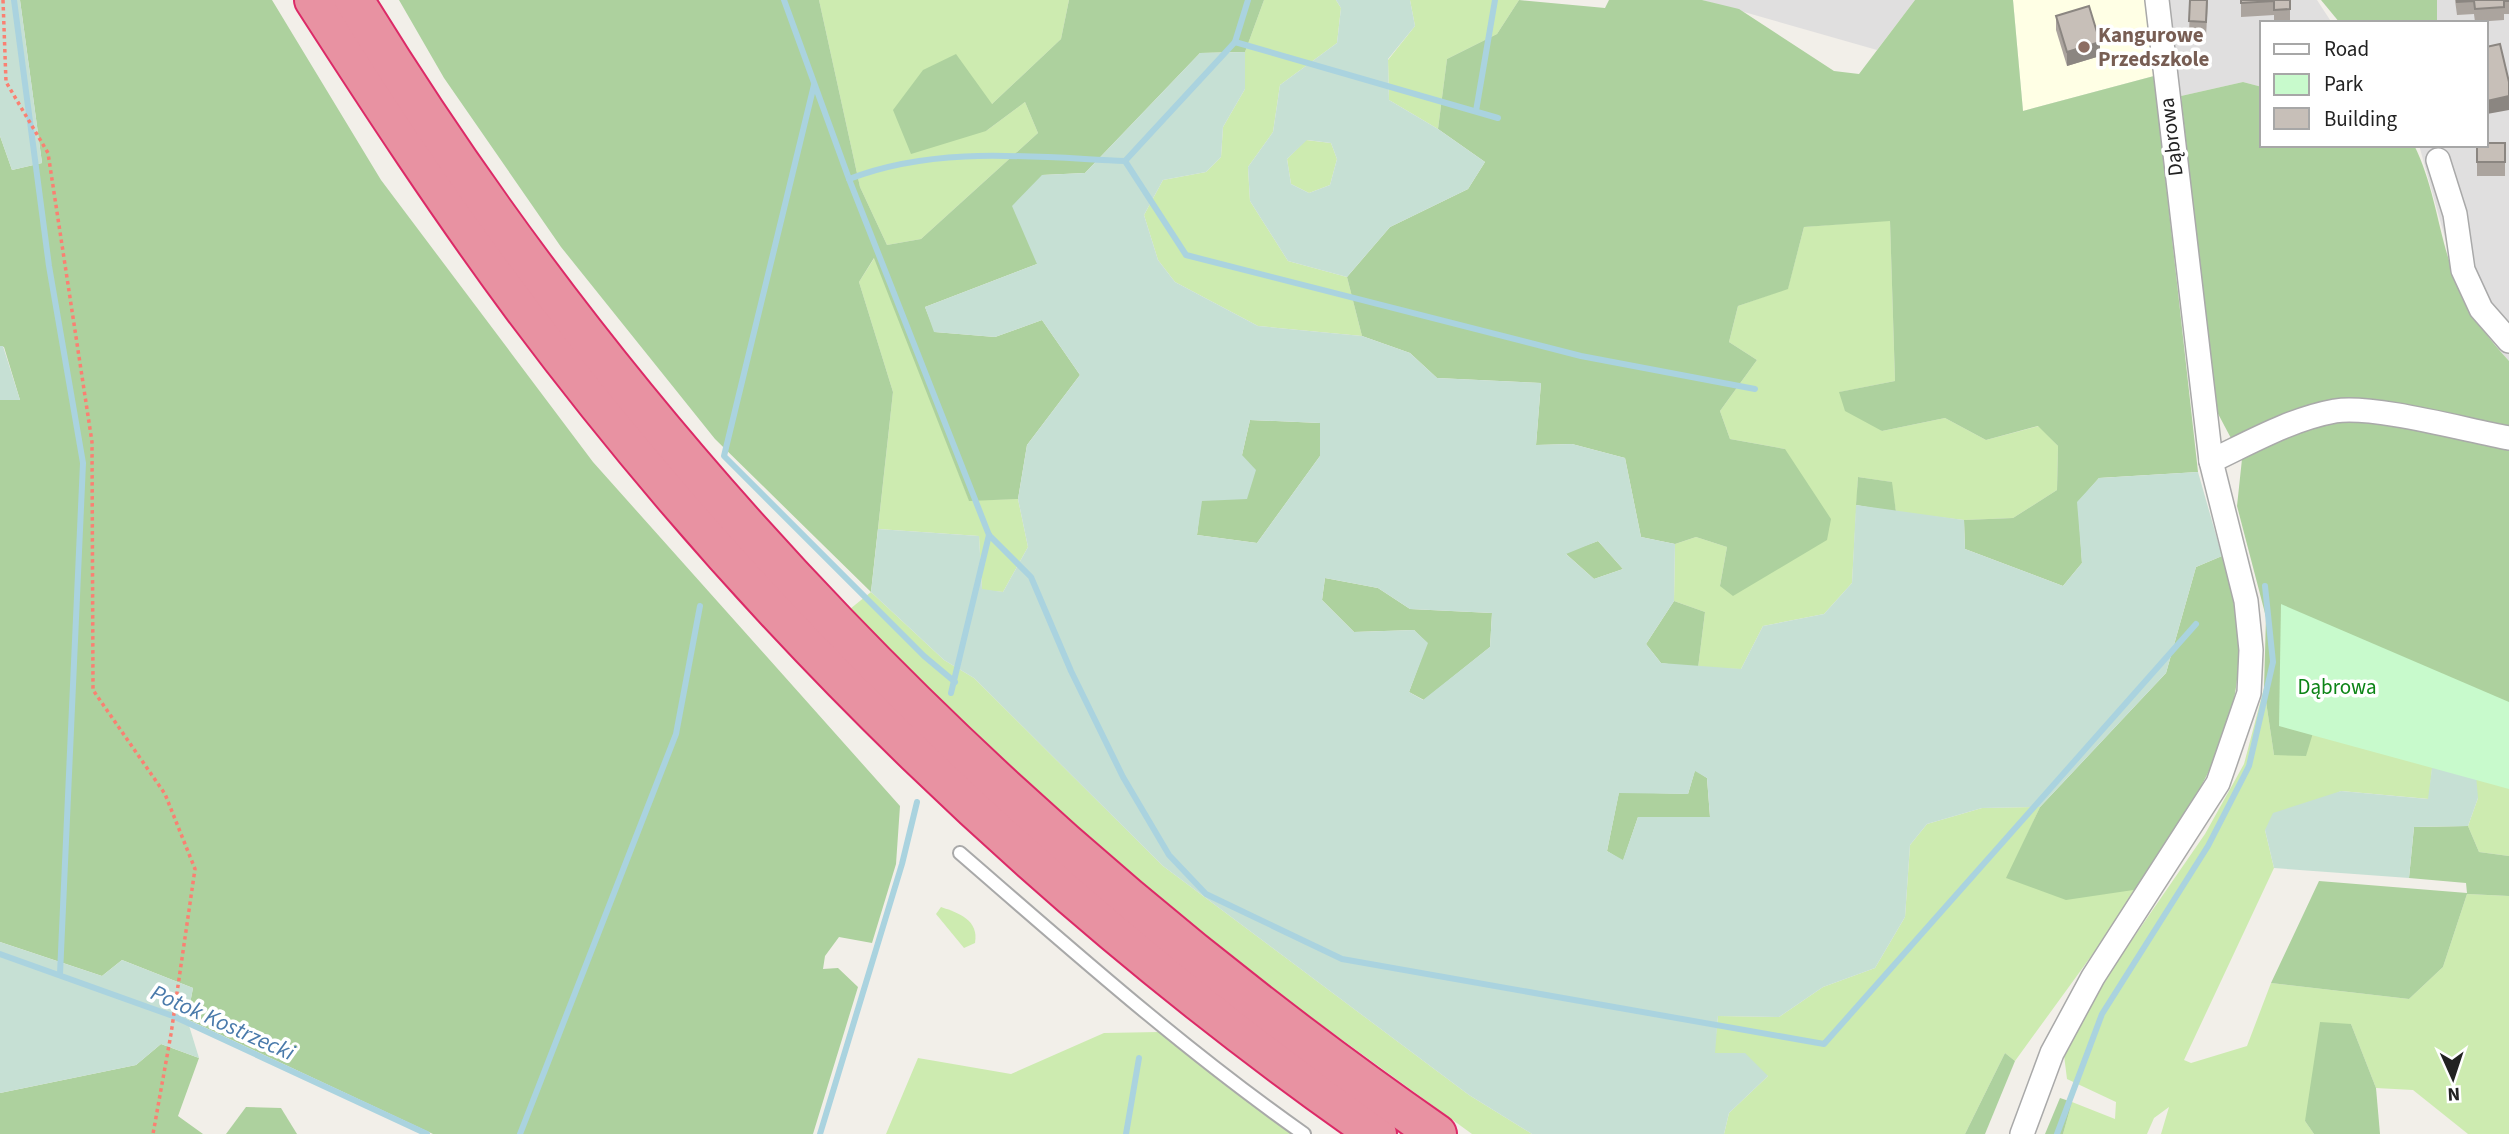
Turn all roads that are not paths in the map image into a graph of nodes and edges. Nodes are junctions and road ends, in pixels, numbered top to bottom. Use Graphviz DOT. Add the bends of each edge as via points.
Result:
graph roads {
  1 [pos="314,0"];
  2 [pos="355,0"];
  3 [pos="2157,0"];
  4 [pos="2438,160"];
  5 [pos="2509,341"];
  6 [pos="2509,438"];
  7 [pos="2211,461"];
  8 [pos="960,853"];
  9 [pos="1304,1134"];
  10 [pos="1377,1134"];
  11 [pos="1437,1134"];
  12 [pos="2022,1134"];
  1 -- 10 [label="highway" via="437,188 524,308 675,496 778,611 922,758 1043,870 1232,1027"];
  2 -- 11 [label="highway" via="465,169 544,279 667,434 805,591 946,734 1114,887 1256,1003"];
  3 -- 7 [label="street, Dąbrowa"];
  4 -- 5 [label="street" via="2455,214 2463,270 2481,310"];
  6 -- 7 [label="street" via="2369,412 2336,411 2294,422"];
  7 -- 12 [label="street, Dąbrowa" via="2246,601 2249,693 2218,783 2093,977 2047,1065"];
  8 -- 9 [label="lane" via="1121,992 1245,1093"];
}
